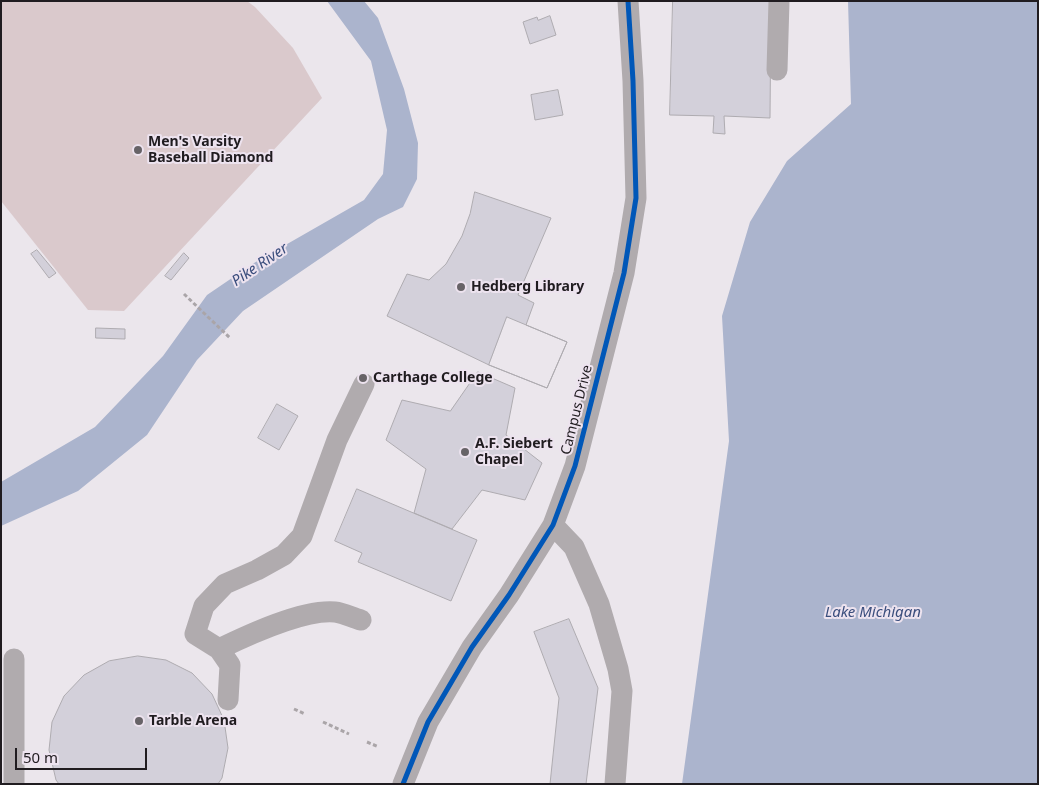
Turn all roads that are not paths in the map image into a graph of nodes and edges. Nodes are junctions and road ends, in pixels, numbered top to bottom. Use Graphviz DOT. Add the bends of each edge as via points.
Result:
graph roads {
  1 [pos="628,1"];
  2 [pos="779,1"];
  3 [pos="777,70"];
  4 [pos="364,384"];
  5 [pos="553,526"];
  6 [pos="362,620"];
  7 [pos="219,649"];
  8 [pos="14,659"];
  9 [pos="228,700"];
  10 [pos="14,784"];
  11 [pos="403,784"];
  12 [pos="615,784"];
  1 -- 5 [label="street, Campus Drive" via="636,198 624,273 608,340 575,466"];
  2 -- 3 [label="street"];
  4 -- 7 [label="street" via="337,440 302,536 284,555 224,584 204,606 195,634"];
  5 -- 11 [label="street, Campus Drive" via="472,647 432,714"];
  5 -- 12 [label="street" via="574,547 599,604 618,669 621,699"];
  6 -- 7 [label="street" via="336,612 310,614 254,632"];
  7 -- 9 [label="street" via="230,665"];
  8 -- 10 [label="street"];
}
